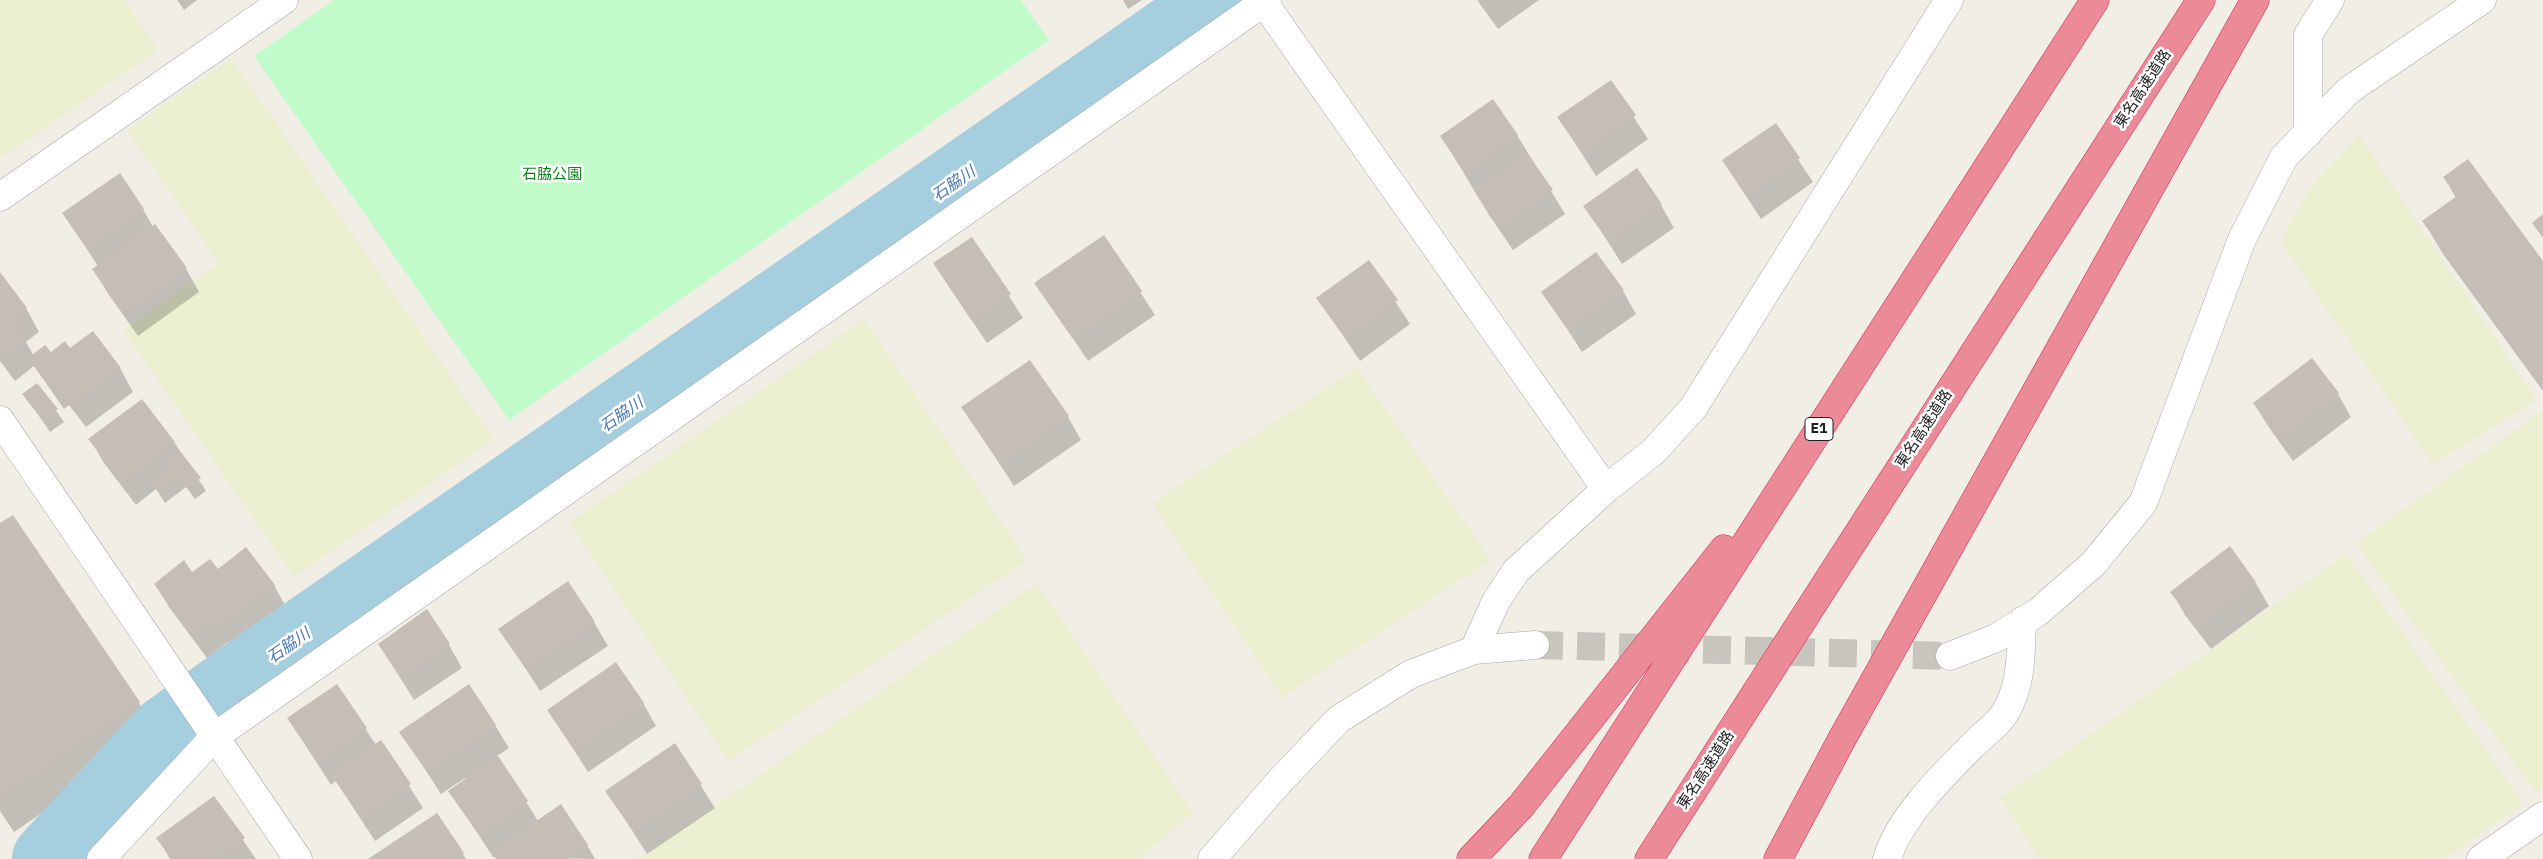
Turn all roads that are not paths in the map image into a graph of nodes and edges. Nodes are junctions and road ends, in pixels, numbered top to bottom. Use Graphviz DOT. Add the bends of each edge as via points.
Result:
graph roads {
  1 [pos="284,0"];
  2 [pos="1949,0"];
  3 [pos="2095,0"];
  4 [pos="2201,0"];
  5 [pos="2255,0"];
  6 [pos="2330,0"];
  7 [pos="2482,0"];
  8 [pos="1264,1"];
  9 [pos="2308,133"];
  10 [pos="0,197"];
  11 [pos="0,420"];
  12 [pos="1825,421"];
  13 [pos="1606,488"];
  14 [pos="2022,621"];
  15 [pos="1535,645"];
  16 [pos="1474,650"];
  17 [pos="1950,656"];
  18 [pos="210,731"];
  19 [pos="2543,816"];
  20 [pos="100,859"];
  21 [pos="298,859"];
  22 [pos="1212,859"];
  23 [pos="1471,859"];
  24 [pos="1544,859"];
  25 [pos="1649,859"];
  26 [pos="1778,859"];
  27 [pos="1887,859"];
  28 [pos="2481,859"];
  1 -- 10 [label="street"];
  2 -- 13 [label="street" via="1693,408 1654,451"];
  3 -- 12 [label="highway, E1"];
  4 -- 25 [label="highway, 東名高速道路"];
  5 -- 26 [label="highway"];
  6 -- 9 [label="street" via="2308,35"];
  7 -- 9 [label="street" via="2349,90"];
  8 -- 13 [label="street"];
  8 -- 18 [label="street"];
  9 -- 14 [label="street" via="2284,157 2242,239 2143,502 2093,564 2038,612"];
  11 -- 18 [label="street"];
  12 -- 23 [label="highway" via="1521,806"];
  12 -- 24 [label="highway, E1"];
  13 -- 16 [label="street" via="1516,571 1496,601"];
  14 -- 17 [label="street" via="1996,638"];
  14 -- 27 [label="street" via="2020,669 2006,712 1917,807 1892,843"];
  15 -- 16 [label="street"];
  16 -- 22 [label="street" via="1410,674 1339,719"];
  18 -- 20 [label="street"];
  18 -- 21 [label="street"];
  19 -- 28 [label="street"];
}
